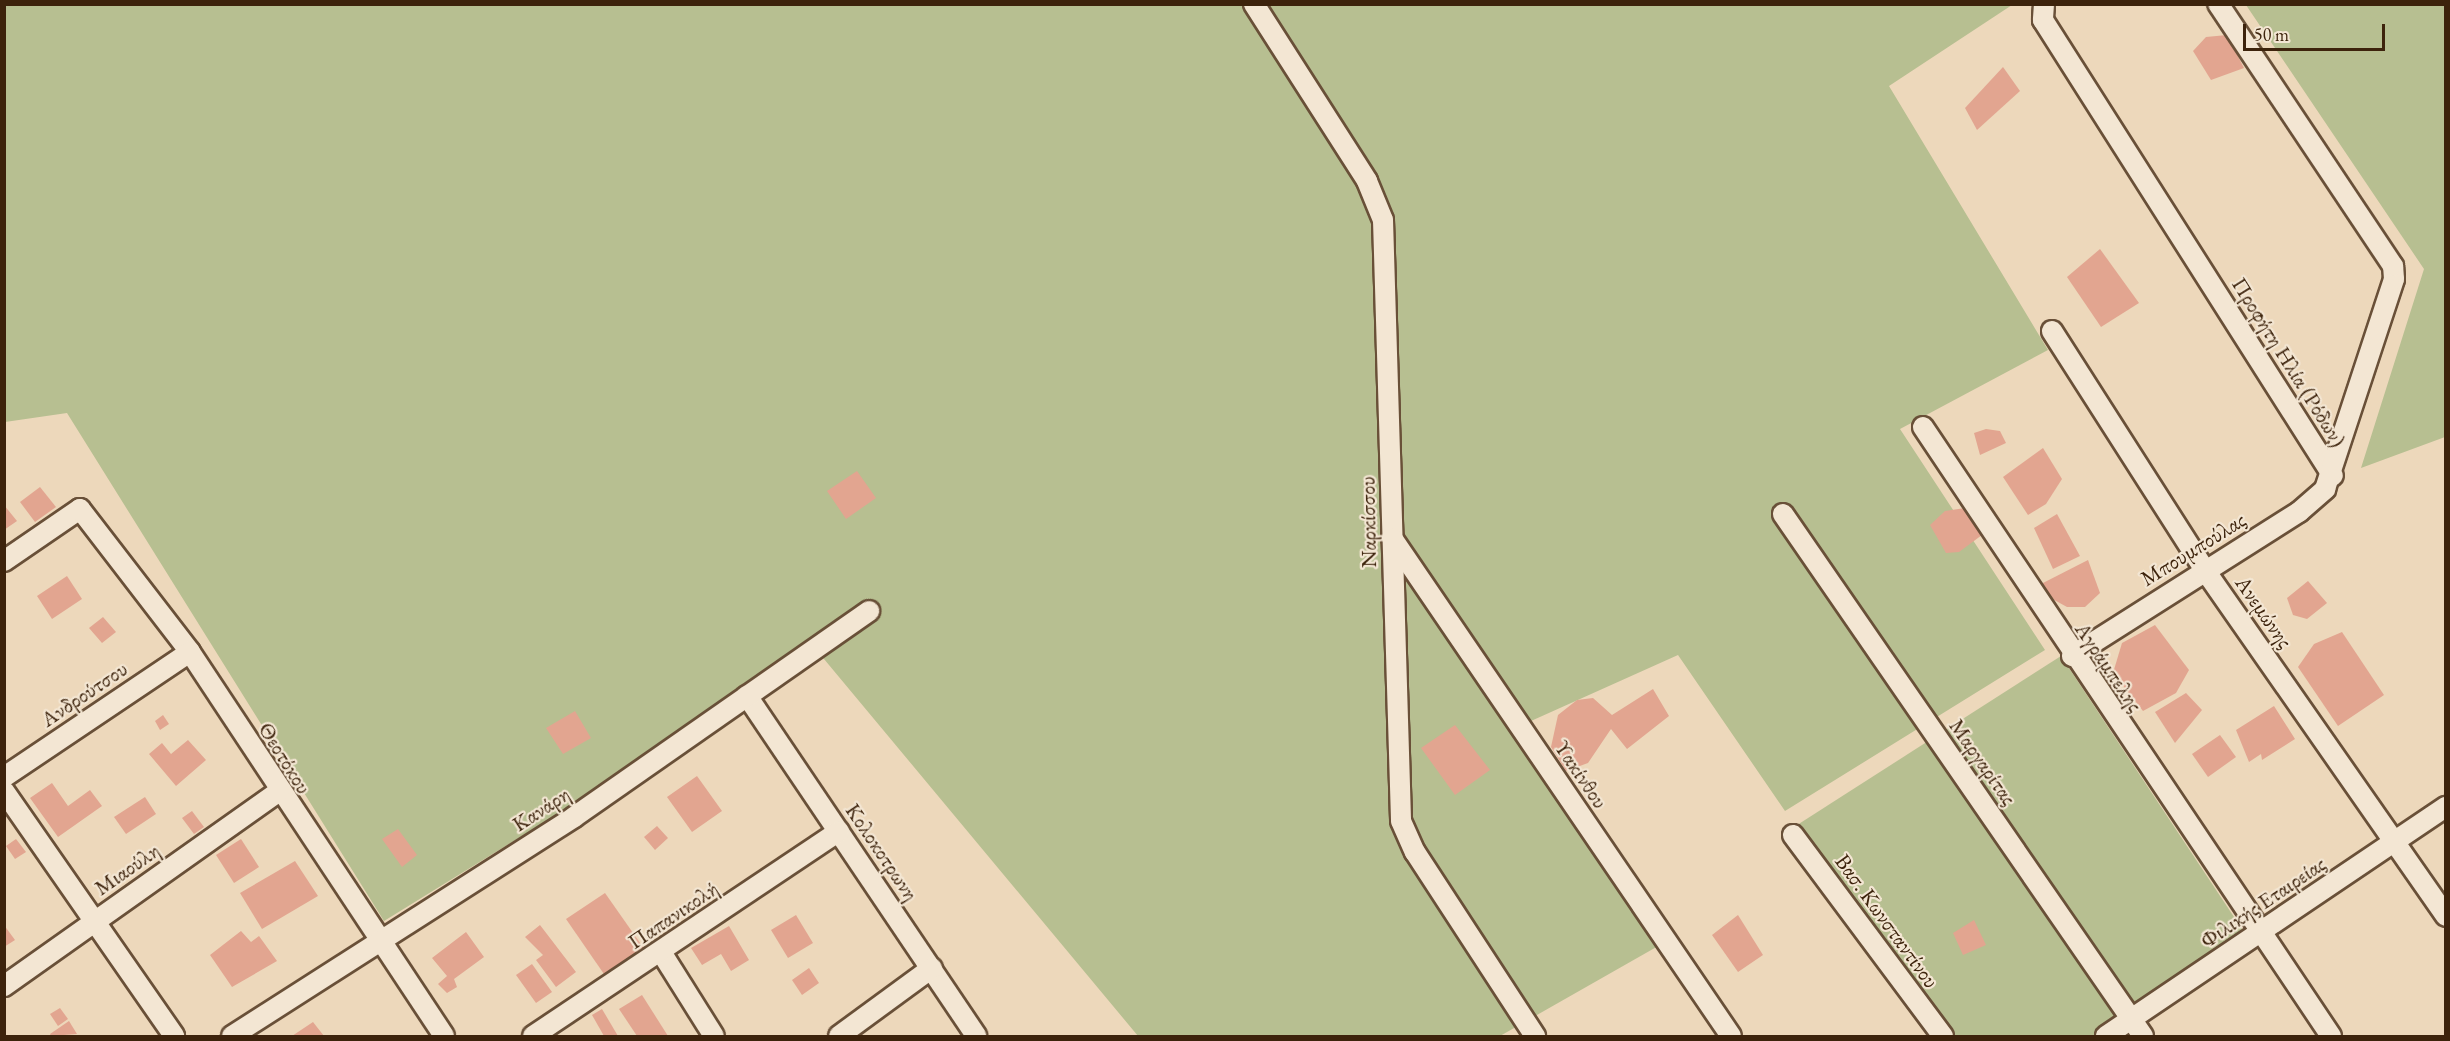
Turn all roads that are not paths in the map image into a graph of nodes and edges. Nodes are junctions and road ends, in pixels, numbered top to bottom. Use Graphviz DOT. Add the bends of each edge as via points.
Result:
graph roads {
  1 [pos="1254,4"];
  2 [pos="2044,4"];
  3 [pos="2218,4"];
  4 [pos="2052,331"];
  5 [pos="1923,427"];
  6 [pos="2333,476"];
  7 [pos="1783,514"];
  8 [pos="1392,538"];
  9 [pos="4,561"];
  10 [pos="2204,569"];
  11 [pos="868,611"];
  12 [pos="190,652"];
  13 [pos="2072,656"];
  14 [pos="747,696"];
  15 [pos="4,777"];
  16 [pos="4,791"];
  17 [pos="278,792"];
  18 [pos="2445,807"];
  19 [pos="839,831"];
  20 [pos="1794,835"];
  21 [pos="2397,841"];
  22 [pos="2445,916"];
  23 [pos="94,922"];
  24 [pos="2259,932"];
  25 [pos="376,941"];
  26 [pos="661,952"];
  27 [pos="932,968"];
  28 [pos="4,986"];
  29 [pos="2132,1020"];
  30 [pos="174,1036"];
  31 [pos="232,1036"];
  32 [pos="444,1036"];
  33 [pos="533,1036"];
  34 [pos="714,1036"];
  35 [pos="838,1036"];
  36 [pos="976,1036"];
  37 [pos="1535,1036"];
  38 [pos="1731,1036"];
  39 [pos="1942,1036"];
  40 [pos="2106,1036"];
  41 [pos="2143,1036"];
  42 [pos="2331,1036"];
  1 -- 8 [label="street, Ναρκίσσου" via="1367,181 1383,220"];
  2 -- 6 [label="street, Προφήτη Ηλία (Ρόδων)" via="2043,20"];
  3 -- 6 [label="street, Προφήτη Ηλία (Ρόδων)" via="2395,270"];
  4 -- 10 [label="street, Ανεμώνης"];
  5 -- 13 [label="street, Αγράμπελης"];
  6 -- 10 [label="street, Μπουμπούλας" via="2315,501"];
  7 -- 29 [label="street, Μαργαρίτας"];
  8 -- 37 [label="street, Ναρκίσσου" via="1401,821 1414,852"];
  8 -- 38 [label="street, Υακίνθου"];
  9 -- 12 [label="street, Θεοτόκου" via="80,508"];
  10 -- 13 [label="street, Μπουμπούλας"];
  10 -- 21 [label="street, Ανεμώνης"];
  11 -- 14 [label="street, Κανάρη"];
  12 -- 15 [label="street, Ανδρούτσου"];
  12 -- 17 [label="street, Θεοτόκου"];
  13 -- 24 [label="street, Αγράμπελης"];
  14 -- 19 [label="street, Κολοκοτρωνη"];
  14 -- 25 [label="street, Κανάρη" via="574,817"];
  16 -- 23 [label="street"];
  17 -- 23 [label="street, Μιαούλη"];
  17 -- 25 [label="street, Θεοτόκου"];
  18 -- 21 [label="street, Φιλικής Εταιρείας"];
  19 -- 26 [label="street, Παπανικολή"];
  19 -- 27 [label="street, Κολοκοτρωνη"];
  20 -- 39 [label="street, Βασ. Κωνσταντίνου"];
  21 -- 22 [label="street, Ανεμώνης"];
  21 -- 24 [label="street, Φιλικής Εταιρείας"];
  23 -- 28 [label="street, Μιαούλη"];
  23 -- 30 [label="street"];
  24 -- 29 [label="street, Φιλικής Εταιρείας"];
  24 -- 42 [label="street, Αγράμπελης"];
  25 -- 31 [label="street, Κανάρη"];
  25 -- 32 [label="street, Θεοτόκου"];
  26 -- 33 [label="street, Παπανικολή"];
  26 -- 34 [label="street"];
  27 -- 35 [label="street"];
  27 -- 36 [label="street, Κολοκοτρωνη"];
  29 -- 40 [label="street, Φιλικής Εταιρείας"];
  29 -- 41 [label="street, Μαργαρίτας"];
}
